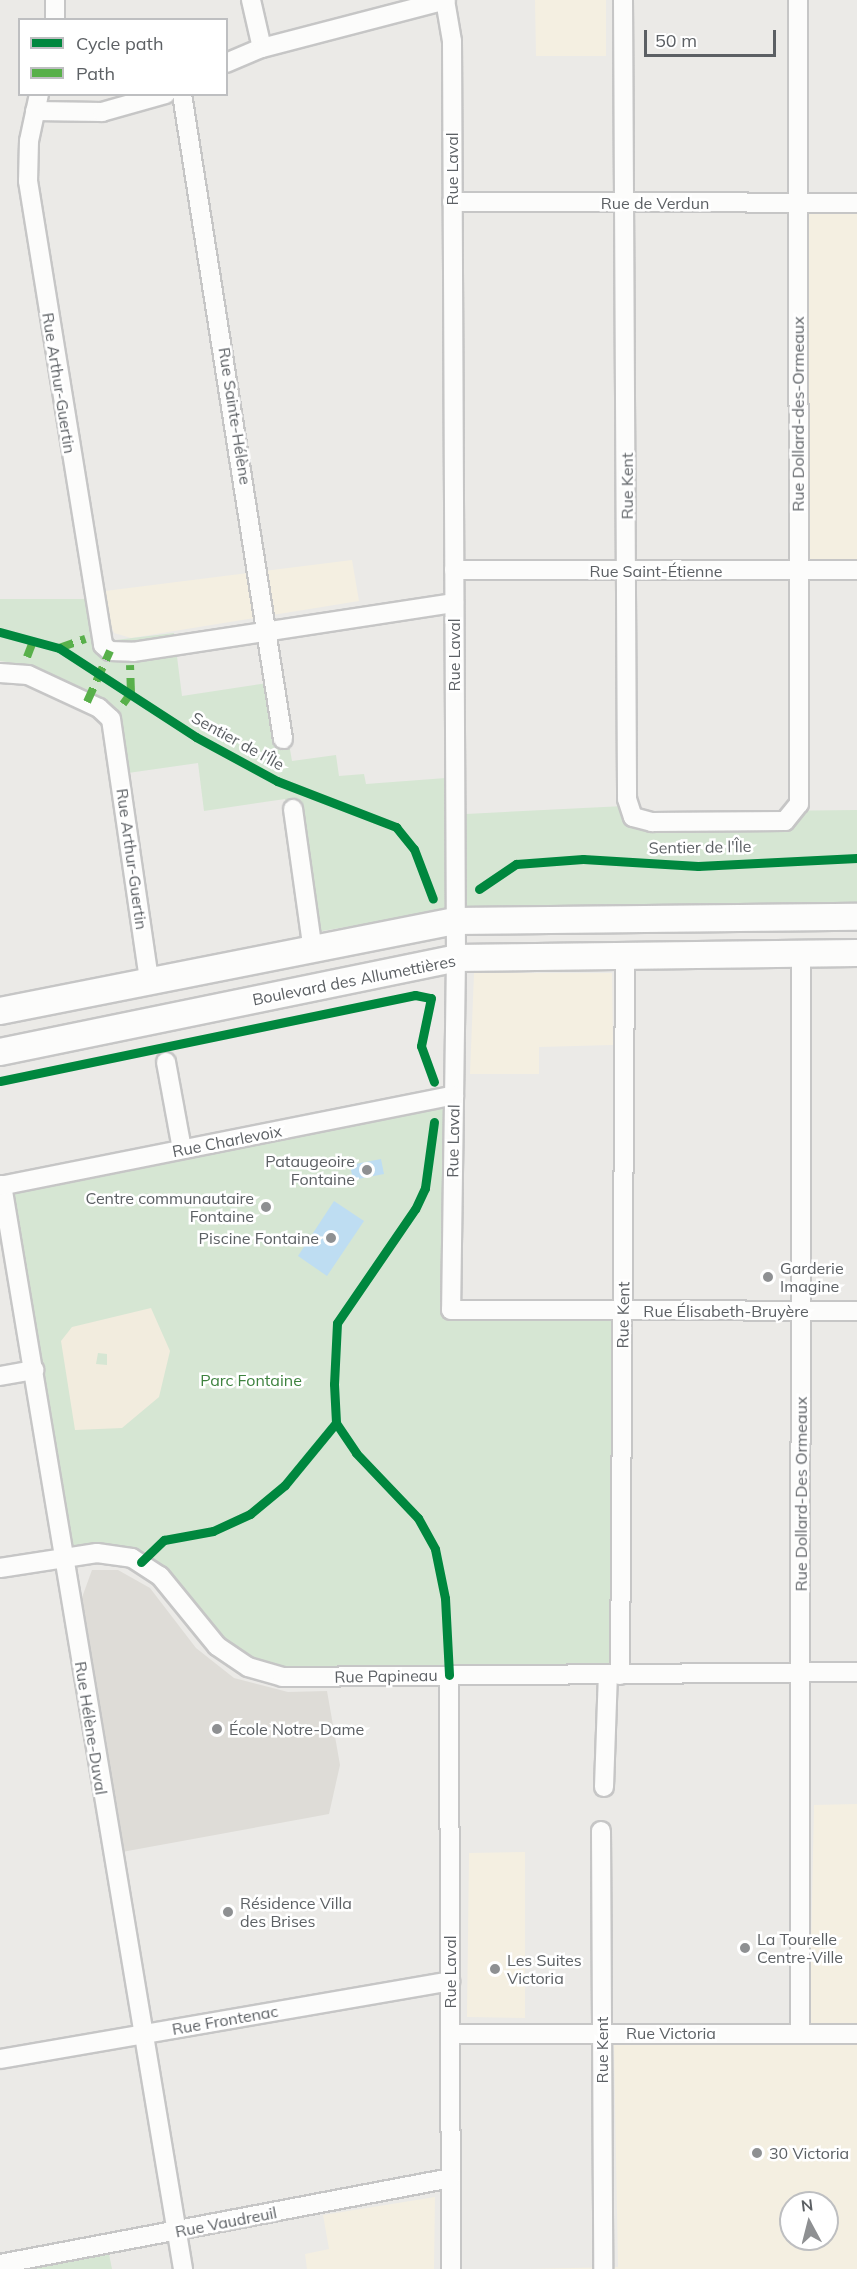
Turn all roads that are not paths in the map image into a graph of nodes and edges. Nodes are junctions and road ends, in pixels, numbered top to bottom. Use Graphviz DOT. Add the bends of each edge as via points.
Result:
graph roads {
  1 [pos="55,0"];
  2 [pos="251,0"];
  3 [pos="446,0"];
  4 [pos="623,0"];
  5 [pos="798,0"];
  6 [pos="55,18"];
  7 [pos="261,48"];
  8 [pos="228,62"];
  9 [pos="159,96"];
  10 [pos="182,96"];
  11 [pos="37,103"];
  12 [pos="452,202"];
  13 [pos="626,202"];
  14 [pos="796,203"];
  15 [pos="857,203"];
  16 [pos="454,570"];
  17 [pos="857,570"];
  18 [pos="627,571"];
  19 [pos="799,571"];
  20 [pos="454,603"];
  21 [pos="268,628"];
  22 [pos="0,673"];
  23 [pos="283,739"];
  24 [pos="293,809"];
  25 [pos="785,821"];
  26 [pos="857,917"];
  27 [pos="456,921"];
  28 [pos="312,945"];
  29 [pos="857,953"];
  30 [pos="801,954"];
  31 [pos="625,956"];
  32 [pos="456,958"];
  33 [pos="149,980"];
  34 [pos="0,1011"];
  35 [pos="0,1052"];
  36 [pos="166,1062"];
  37 [pos="454,1095"];
  38 [pos="182,1149"];
  39 [pos="1,1186"];
  40 [pos="452,1310"];
  41 [pos="801,1311"];
  42 [pos="857,1311"];
  43 [pos="623,1312"];
  44 [pos="34,1370"];
  45 [pos="0,1376"];
  46 [pos="64,1557"];
  47 [pos="0,1568"];
  48 [pos="801,1672"];
  49 [pos="857,1672"];
  50 [pos="614,1675"];
  51 [pos="449,1676"];
  52 [pos="604,1787"];
  53 [pos="601,1831"];
  54 [pos="450,1981"];
  55 [pos="601,2032"];
  56 [pos="141,2034"];
  57 [pos="450,2034"];
  58 [pos="800,2034"];
  59 [pos="857,2034"];
  60 [pos="0,2059"];
  61 [pos="451,2178"];
  62 [pos="177,2231"];
  63 [pos="0,2264"];
  64 [pos="183,2269"];
  65 [pos="451,2269"];
  66 [pos="603,2269"];
  1 -- 6 [label="street"];
  2 -- 7 [label="street"];
  3 -- 7 [label="street"];
  3 -- 12 [label="street, Rue Laval" via="452,40"];
  4 -- 13 [label="street, Rue Kent"];
  5 -- 14 [label="street, Rue Dollard-des-Ormeaux"];
  7 -- 8 [label="street"];
  9 -- 11 [label="street" via="102,112"];
  10 -- 21 [label="street, Rue Sainte-Hélène"];
  11 -- 21 [label="street, Rue Arthur-Guertin" via="28,181 100,639 110,651 133,652"];
  12 -- 13 [label="street, Rue de Verdun"];
  12 -- 16 [label="street, Rue Laval"];
  13 -- 14 [label="street, Rue de Verdun"];
  13 -- 18 [label="street, Rue Kent"];
  14 -- 15 [label="street, Rue de Verdun"];
  14 -- 19 [label="street, Rue Dollard-des-Ormeaux"];
  16 -- 18 [label="street, Rue Saint-Étienne"];
  16 -- 20 [label="street, Rue Laval"];
  17 -- 19 [label="street, Rue Saint-Étienne"];
  18 -- 19 [label="street, Rue Saint-Étienne"];
  18 -- 25 [label="street, Rue Kent" via="627,799 633,817 652,822"];
  19 -- 25 [label="street, Rue Dollard-des-Ormeaux" via="799,804"];
  20 -- 21 [label="street"];
  20 -- 27 [label="street, Rue Laval"];
  21 -- 23 [label="street, Rue Sainte-Hélène"];
  22 -- 33 [label="street, Rue Arthur-Guertin" via="28,675 99,708 113,726"];
  24 -- 28 [label="street"];
  26 -- 27 [label="main road"];
  27 -- 28 [label="main road"];
  27 -- 32 [label="street, Rue Laval"];
  28 -- 33 [label="main road"];
  29 -- 30 [label="main road, Boulevard des Allumettières"];
  30 -- 31 [label="main road, Boulevard des Allumettières"];
  30 -- 41 [label="street, Rue Dollard-Des Ormeaux"];
  31 -- 32 [label="main road, Boulevard des Allumettières"];
  31 -- 43 [label="street, Rue Kent"];
  32 -- 35 [label="main road, Boulevard des Allumettières"];
  32 -- 37 [label="street, Rue Laval"];
  33 -- 34 [label="main road"];
  36 -- 38 [label="street"];
  37 -- 38 [label="street, Rue Charlevoix"];
  37 -- 40 [label="street, Rue Laval"];
  38 -- 39 [label="street, Rue Charlevoix"];
  39 -- 44 [label="street, Rue Hélène-Duval"];
  40 -- 43 [label="street, Rue Élisabeth-Bruyère"];
  41 -- 42 [label="street, Rue Élisabeth-Bruyère"];
  41 -- 43 [label="street, Rue Élisabeth-Bruyère"];
  41 -- 48 [label="street, Rue Dollard-Des Ormeaux"];
  43 -- 50 [label="street, Rue Kent"];
  44 -- 45 [label="street"];
  44 -- 46 [label="street, Rue Hélène-Duval"];
  46 -- 47 [label="street, Rue Papineau"];
  46 -- 51 [label="street, Rue Papineau" via="116,1554 148,1566 218,1646 264,1674"];
  46 -- 56 [label="street, Rue Hélène-Duval"];
  48 -- 49 [label="street, Rue Papineau"];
  48 -- 50 [label="street, Rue Papineau"];
  48 -- 58 [label="street, Rue Dollard-Des Ormeaux"];
  50 -- 51 [label="street, Rue Papineau"];
  50 -- 52 [label="street, Rue Kent"];
  51 -- 54 [label="street, Rue Laval"];
  53 -- 55 [label="street, Rue Kent"];
  54 -- 56 [label="street, Rue Frontenac"];
  54 -- 57 [label="street, Rue Laval"];
  55 -- 57 [label="street, Rue Victoria"];
  55 -- 58 [label="street, Rue Victoria"];
  55 -- 66 [label="street, Rue Kent"];
  56 -- 60 [label="street, Rue Frontenac"];
  56 -- 62 [label="street, Rue Hélène-Duval"];
  57 -- 61 [label="street, Rue Laval"];
  58 -- 59 [label="street, Rue Victoria"];
  61 -- 62 [label="street, Rue Vaudreuil"];
  61 -- 65 [label="street, Rue Laval"];
  62 -- 63 [label="street, Rue Vaudreuil"];
  62 -- 64 [label="street, Rue Hélène-Duval"];
}
